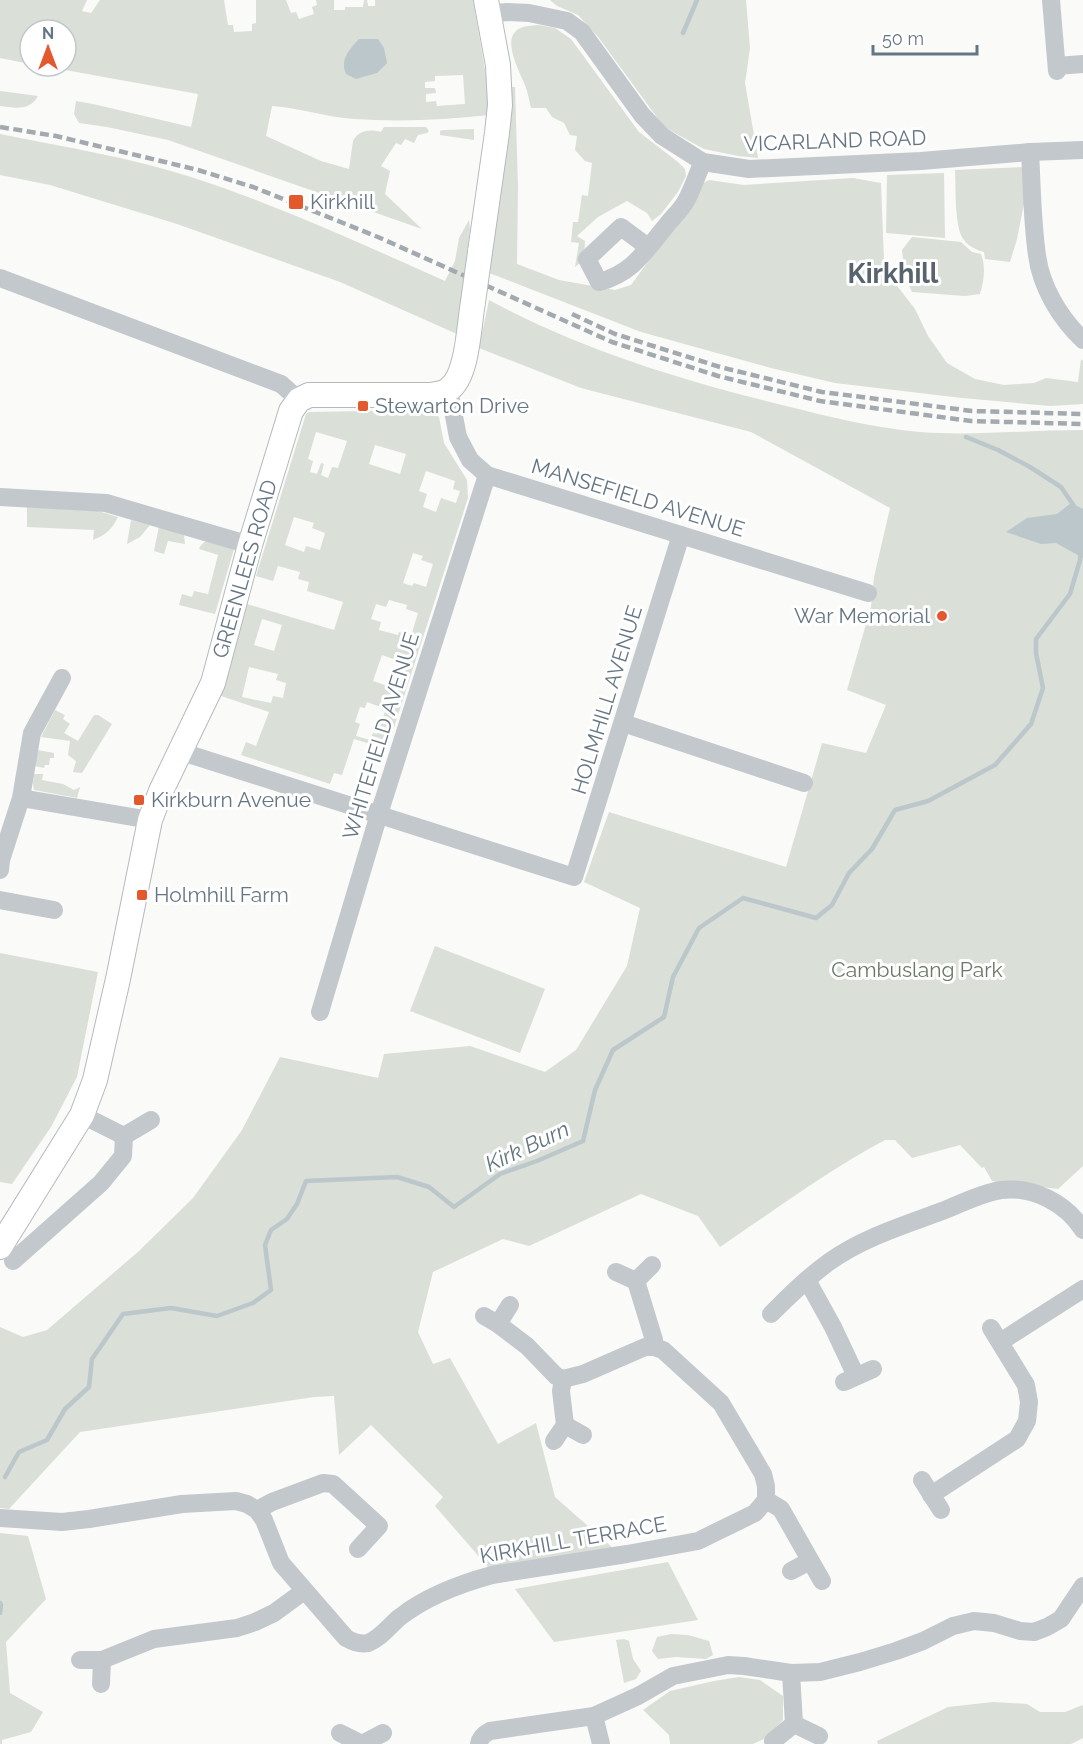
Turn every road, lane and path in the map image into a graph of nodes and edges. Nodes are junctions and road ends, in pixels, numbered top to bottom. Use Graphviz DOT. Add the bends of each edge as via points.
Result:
graph roads {
  1 [pos="1051,0"];
  2 [pos="487,7"];
  3 [pos="1083,64"];
  4 [pos="1083,150"];
  5 [pos="1030,152"];
  6 [pos="703,162"];
  7 [pos="648,247"];
  8 [pos="0,279"];
  9 [pos="1083,340"];
  10 [pos="449,390"];
  11 [pos="299,400"];
  12 [pos="487,475"];
  13 [pos="0,497"];
  14 [pos="681,535"];
  15 [pos="250,545"];
  16 [pos="868,593"];
  17 [pos="62,678"];
  18 [pos="623,723"];
  19 [pos="179,751"];
  20 [pos="804,783"];
  21 [pos="21,798"];
  22 [pos="380,814"];
  23 [pos="150,820"];
  24 [pos="0,870"];
  25 [pos="0,900"];
  26 [pos="54,910"];
  27 [pos="320,1012"];
  28 [pos="82,1115"];
  29 [pos="151,1120"];
  30 [pos="124,1136"];
  31 [pos="1083,1230"];
  32 [pos="6,1254"];
  33 [pos="652,1265"];
  34 [pos="616,1272"];
  35 [pos="807,1280"];
  36 [pos="636,1281"];
  37 [pos="1083,1289"];
  38 [pos="510,1305"];
  39 [pos="771,1314"];
  40 [pos="654,1347"];
  41 [pos="858,1376"];
  42 [pos="563,1379"];
  43 [pos="565,1425"];
  44 [pos="583,1436"];
  45 [pos="554,1441"];
  46 [pos="766,1500"];
  47 [pos="257,1510"];
  48 [pos="941,1510"];
  49 [pos="0,1518"];
  50 [pos="358,1548"];
  51 [pos="810,1561"];
  52 [pos="791,1571"];
  53 [pos="822,1581"];
  54 [pos="1083,1586"];
  55 [pos="304,1591"];
  56 [pos="80,1660"];
  57 [pos="102,1660"];
  58 [pos="791,1673"];
  59 [pos="101,1684"];
  60 [pos="594,1716"];
  61 [pos="794,1724"];
  62 [pos="340,1733"];
  63 [pos="383,1733"];
  64 [pos="819,1736"];
  65 [pos="773,1741"];
  66 [pos="362,1744"];
  67 [pos="479,1744"];
  68 [pos="601,1744"];
  1 -- 3 [label="street" via="1057,68"];
  2 -- 6 [label="street, VICARLAND ROAD" via="567,21 582,32 642,116 662,136"];
  2 -- 10 [label="main road, bridge" via="498,65 500,105 464,357 459,377"];
  4 -- 5 [label="street, VICARLAND ROAD"];
  5 -- 6 [label="street, VICARLAND ROAD" via="749,169"];
  5 -- 9 [label="street" via="1037,257 1043,280 1054,304"];
  6 -- 7 [label="street" via="686,202"];
  8 -- 11 [label="street" via="281,384"];
  10 -- 11 [label="main road" via="431,395 309,395"];
  10 -- 12 [label="street, MANSEFIELD AVENUE" via="458,437 470,460"];
  11 -- 15 [label="main road, GREENLEES ROAD" via="291,411"];
  12 -- 14 [label="street, MANSEFIELD AVENUE"];
  12 -- 22 [label="street, WHITEFIELD AVENUE"];
  13 -- 15 [label="street" via="106,503"];
  14 -- 16 [label="street, MANSEFIELD AVENUE"];
  14 -- 18 [label="street, HOLMHILL AVENUE"];
  15 -- 19 [label="main road, GREENLEES ROAD" via="213,683"];
  17 -- 21 [label="street" via="32,733"];
  18 -- 20 [label="street"];
  18 -- 22 [label="street, HOLMHILL AVENUE" via="574,877"];
  19 -- 22 [label="street"];
  19 -- 23 [label="main road, GREENLEES ROAD"];
  21 -- 23 [label="street"];
  21 -- 24 [label="street"];
  22 -- 27 [label="street, WHITEFIELD AVENUE"];
  23 -- 28 [label="main road, GREENLEES ROAD" via="95,1080"];
  25 -- 26 [label="street"];
  28 -- 30 [label="street"];
  28 -- 32 [label="main road, GREENLEES ROAD"];
  29 -- 30 [label="street"];
  30 -- 32 [label="street" via="123,1156 101,1183"];
  31 -- 35 [label="street" via="1069,1213 1047,1198 1031,1192 1000,1190 880,1233 851,1248"];
  33 -- 36 [label="street"];
  34 -- 36 [label="street"];
  35 -- 39 [label="street"];
  35 -- 41 [label="street"];
  36 -- 40 [label="street"];
  37 -- 48 [label="street" via="995,1335 1026,1385 1027,1421 1017,1439 1002,1450 927,1487"];
  38 -- 42 [label="street" via="491,1320"];
  40 -- 42 [label="street"];
  40 -- 46 [label="street" via="663,1350 721,1403 763,1474"];
  42 -- 43 [label="street"];
  43 -- 44 [label="street"];
  43 -- 45 [label="street"];
  46 -- 51 [label="street" via="781,1509"];
  46 -- 55 [label="street, KIRKHILL TERRACE" via="755,1513 698,1541 473,1580 428,1599 400,1617 377,1639 364,1644 346,1638"];
  47 -- 49 [label="street" via="236,1501 182,1504 62,1522"];
  47 -- 50 [label="street" via="322,1483 333,1484 379,1526"];
  47 -- 55 [label="street, KIRKHILL TERRACE" via="281,1563"];
  51 -- 52 [label="street"];
  51 -- 53 [label="street"];
  54 -- 58 [label="street" via="1060,1618 1034,1632 974,1622 953,1626 860,1662 820,1672"];
  55 -- 57 [label="street" via="255,1622 154,1639"];
  56 -- 57 [label="street"];
  57 -- 59 [label="street"];
  58 -- 60 [label="street" via="728,1665 673,1676"];
  58 -- 61 [label="street"];
  60 -- 67 [label="street" via="490,1731"];
  60 -- 68 [label="street"];
  61 -- 64 [label="street"];
  61 -- 65 [label="street"];
  62 -- 66 [label="street"];
  63 -- 66 [label="street"];
}
